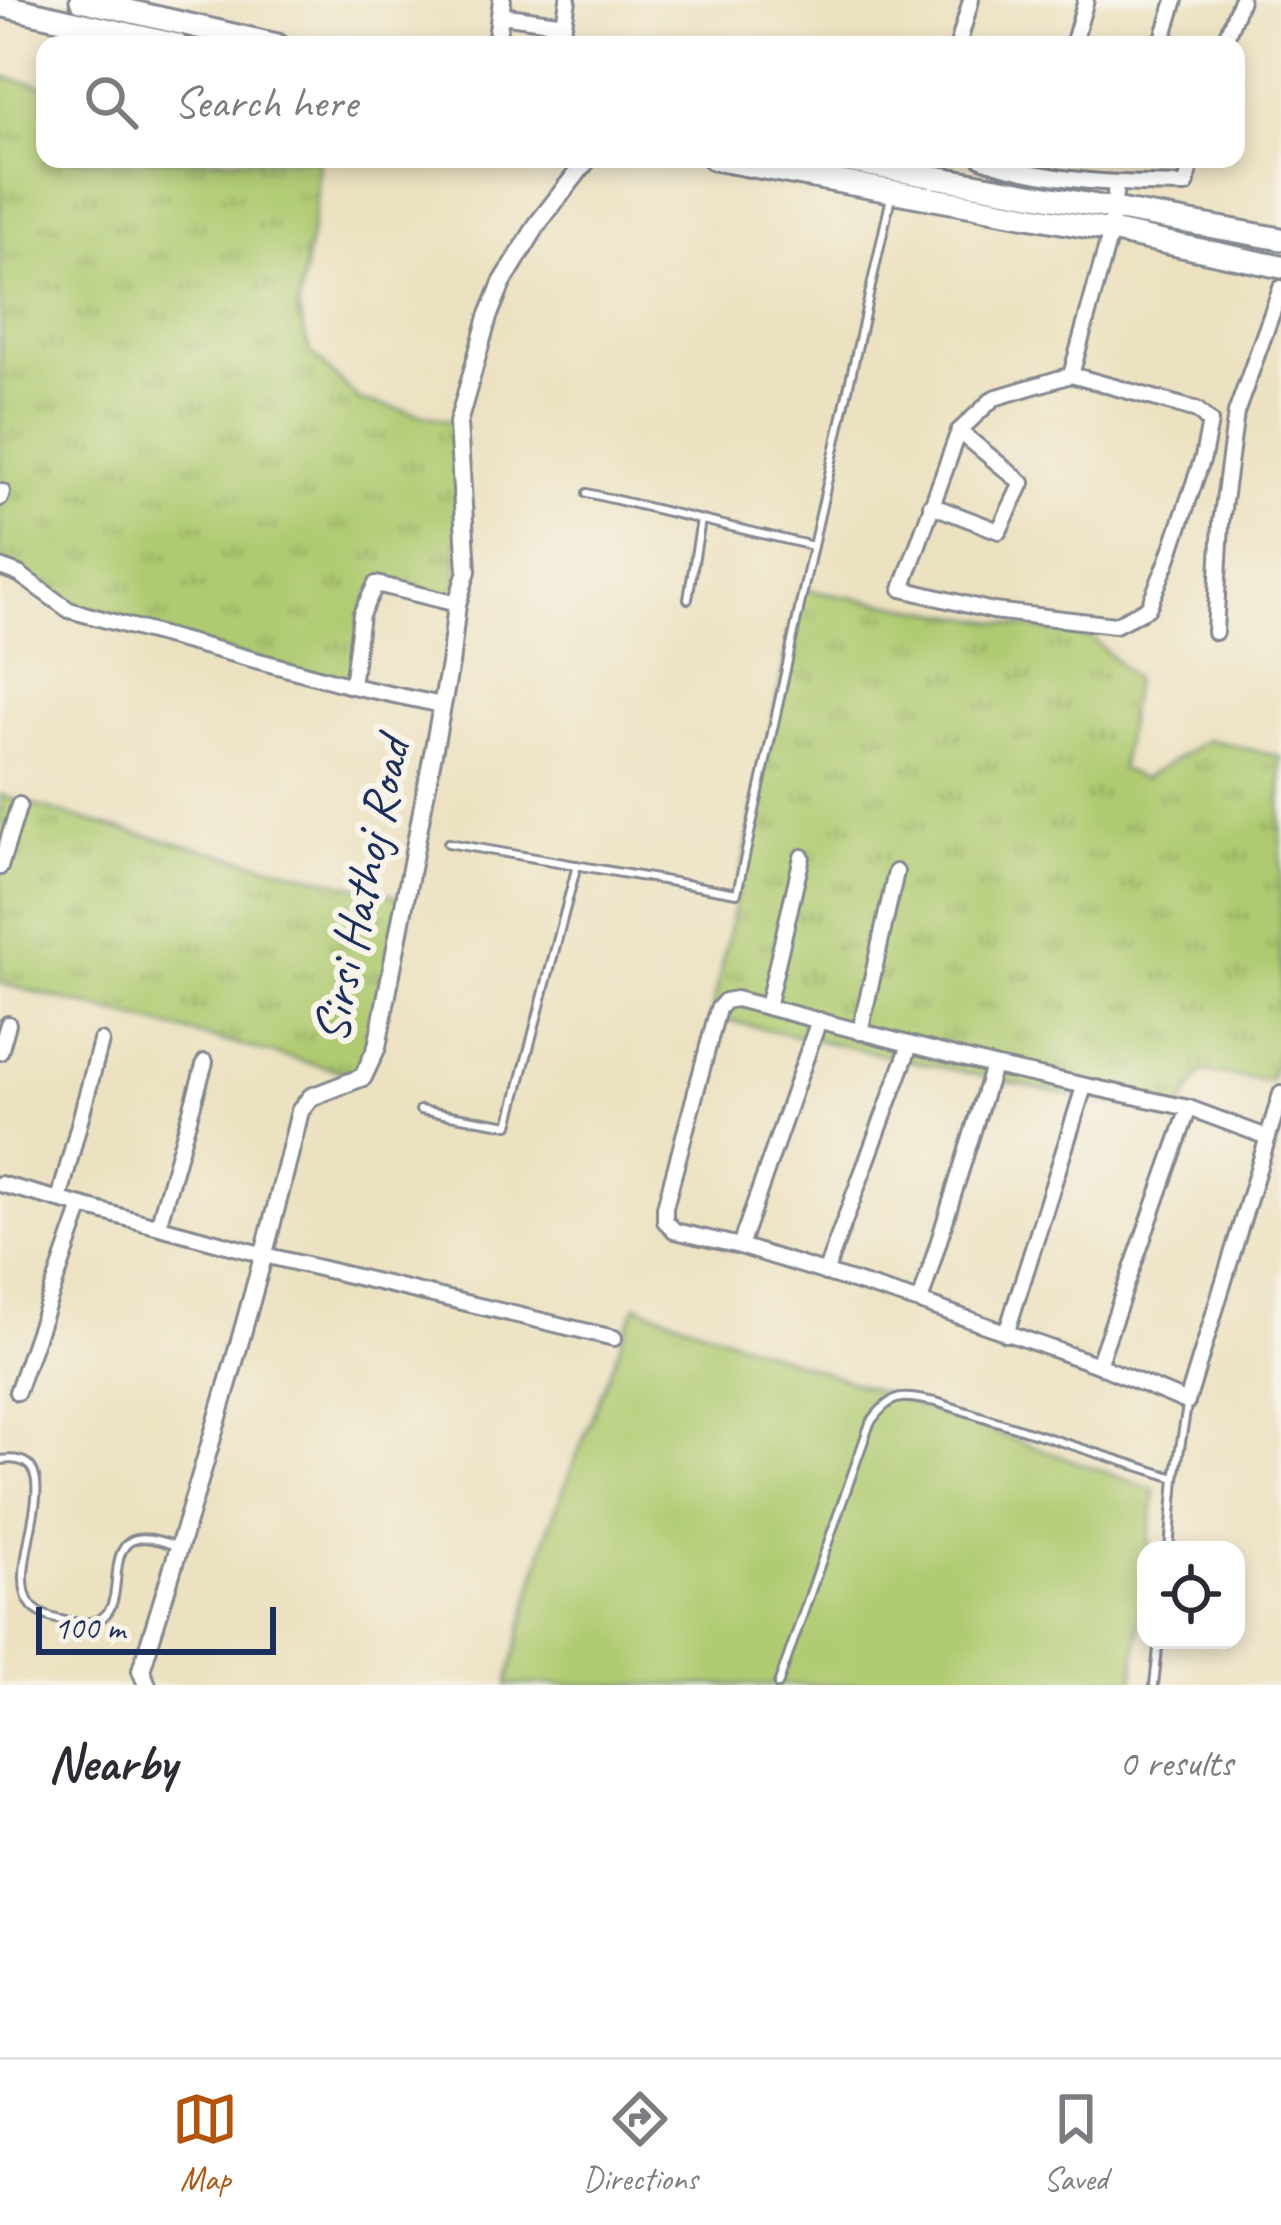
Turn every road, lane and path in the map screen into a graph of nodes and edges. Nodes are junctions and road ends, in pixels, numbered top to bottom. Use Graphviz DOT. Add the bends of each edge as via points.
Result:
graph roads {
  1 [pos="81,0"];
  2 [pos="568,0"];
  3 [pos="971,0"];
  4 [pos="1086,0"];
  5 [pos="1175,0"];
  6 [pos="1241,0"];
  7 [pos="0,4"];
  8 [pos="148,8"];
  9 [pos="502,8"];
  10 [pos="138,36"];
  11 [pos="246,36"];
  12 [pos="961,36"];
  13 [pos="1076,36"];
  14 [pos="1164,36"];
  15 [pos="1227,36"];
  16 [pos="581,168"];
  17 [pos="763,168"];
  18 [pos="928,168"];
  19 [pos="1016,168"];
  20 [pos="1190,168"];
  21 [pos="1116,184"];
  22 [pos="892,192"];
  23 [pos="1113,220"];
  24 [pos="1281,238"];
  25 [pos="1281,267"];
  26 [pos="1281,288"];
  27 [pos="1071,375"];
  28 [pos="958,431"];
  29 [pos="587,494"];
  30 [pos="932,505"];
  31 [pos="701,520"];
  32 [pos="813,546"];
  33 [pos="0,567"];
  34 [pos="688,599"];
  35 [pos="458,604"];
  36 [pos="1215,632"];
  37 [pos="352,686"];
  38 [pos="442,704"];
  39 [pos="19,806"];
  40 [pos="448,843"];
  41 [pos="802,857"];
  42 [pos="577,865"];
  43 [pos="0,867"];
  44 [pos="896,872"];
  45 [pos="767,1006"];
  46 [pos="819,1020"];
  47 [pos="8,1024"];
  48 [pos="860,1032"];
  49 [pos="101,1041"];
  50 [pos="910,1046"];
  51 [pos="0,1052"];
  52 [pos="205,1062"];
  53 [pos="993,1066"];
  54 [pos="1084,1087"];
  55 [pos="1281,1094"];
  56 [pos="1189,1108"];
  57 [pos="420,1110"];
  58 [pos="1267,1137"];
  59 [pos="0,1184"];
  60 [pos="59,1200"];
  61 [pos="82,1206"];
  62 [pos="158,1226"];
  63 [pos="740,1246"];
  64 [pos="264,1255"];
  65 [pos="825,1273"];
  66 [pos="920,1302"];
  67 [pos="1006,1334"];
  68 [pos="614,1338"];
  69 [pos="1098,1365"];
  70 [pos="17,1392"];
  71 [pos="1187,1402"];
  72 [pos="0,1460"];
  73 [pos="1175,1478"];
  74 [pos="1170,1541"];
  75 [pos="180,1546"];
  76 [pos="1158,1649"];
  77 [pos="147,1685"];
  78 [pos="778,1685"];
  79 [pos="1154,1685"];
  1 -- 8 [label="main road"];
  2 -- 9 [label="street" via="564,24"];
  3 -- 12 [label="street"];
  4 -- 13 [label="street"];
  5 -- 14 [label="street"];
  6 -- 15 [label="street"];
  7 -- 10 [label="main road"];
  8 -- 11 [label="main road"];
  16 -- 35 [label="street, Sirsi Hathoj Road" via="539,222 488,317 458,424 467,571"];
  17 -- 22 [label="main road"];
  18 -- 23 [label="main road"];
  19 -- 21 [label="street"];
  20 -- 21 [label="street" via="1186,185"];
  21 -- 23 [label="street"];
  22 -- 23 [label="main road"];
  22 -- 32 [label="lane"];
  23 -- 24 [label="main road"];
  23 -- 25 [label="main road"];
  23 -- 27 [label="street"];
  26 -- 36 [label="street" via="1236,413"];
  27 -- 28 [label="street" via="994,398"];
  27 -- 30 [label="street" via="1197,410 1210,422 1148,608 1115,625 902,589"];
  28 -- 30 [label="street"];
  28 -- 30 [label="street" via="1022,483 999,531"];
  29 -- 31 [label="lane"];
  31 -- 32 [label="lane"];
  31 -- 34 [label="lane"];
  32 -- 42 [label="lane" via="736,893"];
  33 -- 37 [label="street" via="69,610"];
  35 -- 37 [label="street" via="376,584 361,614"];
  35 -- 38 [label="street, Sirsi Hathoj Road"];
  37 -- 38 [label="street"];
  38 -- 64 [label="street, Sirsi Hathoj Road" via="377,1047 363,1076 311,1096 300,1111"];
  39 -- 43 [label="street"];
  40 -- 42 [label="lane"];
  41 -- 45 [label="street"];
  42 -- 57 [label="lane" via="509,1125"];
  44 -- 48 [label="street"];
  45 -- 46 [label="street"];
  45 -- 63 [label="street" via="736,999 718,1010 665,1208 676,1231"];
  46 -- 48 [label="street"];
  46 -- 63 [label="street"];
  47 -- 51 [label="street"];
  48 -- 50 [label="street"];
  49 -- 60 [label="street"];
  50 -- 53 [label="street"];
  50 -- 65 [label="street"];
  52 -- 62 [label="street"];
  53 -- 54 [label="street"];
  53 -- 66 [label="street"];
  54 -- 56 [label="street"];
  54 -- 67 [label="street"];
  55 -- 58 [label="street"];
  56 -- 58 [label="street"];
  56 -- 69 [label="street"];
  58 -- 71 [label="street"];
  59 -- 60 [label="street"];
  60 -- 61 [label="street"];
  61 -- 62 [label="street"];
  61 -- 70 [label="street"];
  62 -- 64 [label="street"];
  63 -- 65 [label="street"];
  64 -- 68 [label="street"];
  64 -- 75 [label="street, Sirsi Hathoj Road"];
  65 -- 66 [label="street"];
  66 -- 67 [label="street"];
  67 -- 69 [label="street"];
  69 -- 71 [label="street"];
  71 -- 73 [label="lane"];
  72 -- 75 [label="lane" via="29,1463 37,1476 22,1567 28,1602 39,1612 97,1620 116,1595 128,1542"];
  73 -- 74 [label="lane"];
  73 -- 78 [label="lane" via="936,1402 905,1397 884,1404 870,1423"];
  75 -- 77 [label="street, Sirsi Hathoj Road" via="141,1670"];
  76 -- 79 [label="lane"];
}
